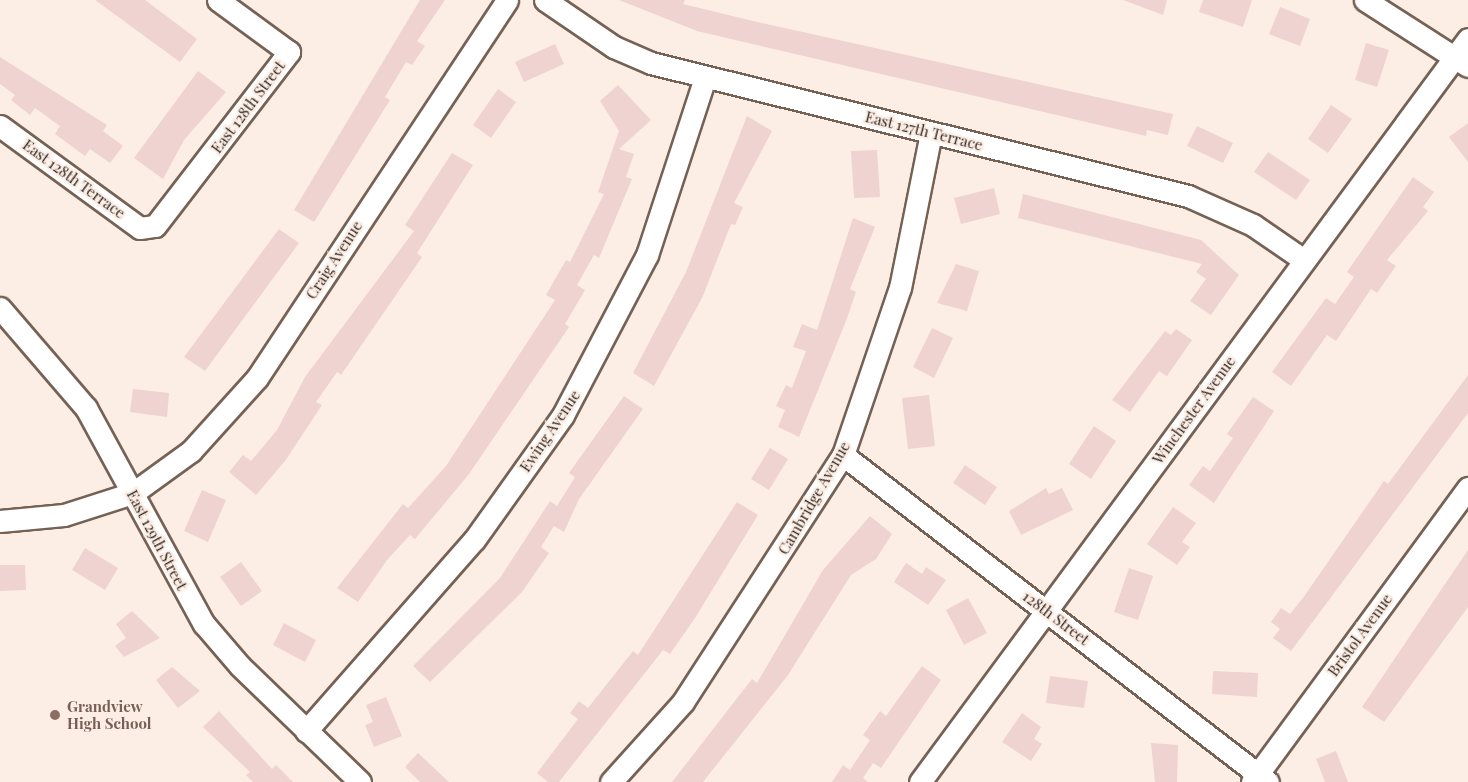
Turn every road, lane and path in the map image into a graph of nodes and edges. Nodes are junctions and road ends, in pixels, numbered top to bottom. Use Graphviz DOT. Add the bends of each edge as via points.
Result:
graph roads {
  1 [pos="218,0"];
  2 [pos="507,0"];
  3 [pos="545,0"];
  4 [pos="1365,0"];
  5 [pos="1468,39"];
  6 [pos="1462,61"];
  7 [pos="705,78"];
  8 [pos="0,126"];
  9 [pos="932,133"];
  10 [pos="149,226"];
  11 [pos="1304,260"];
  12 [pos="0,308"];
  13 [pos="843,456"];
  14 [pos="1468,488"];
  15 [pos="132,493"];
  16 [pos="0,522"];
  17 [pos="1047,610"];
  18 [pos="306,731"];
  19 [pos="1259,779"];
  20 [pos="360,782"];
  21 [pos="611,782"];
  22 [pos="920,782"];
  1 -- 10 [label="street, East 128th Street" via="289,52 163,218"];
  2 -- 15 [label="street, Craig Avenue" via="257,378 191,451"];
  3 -- 7 [label="street, East 127th Terrace" via="614,47"];
  4 -- 6 [label="street"];
  5 -- 6 [label="street, Winchester Avenue"];
  6 -- 11 [label="street, Winchester Avenue"];
  7 -- 9 [label="street, East 127th Terrace"];
  7 -- 18 [label="street, Ewing Avenue" via="646,255 563,415 474,540"];
  8 -- 10 [label="street, East 128th Terrace" via="140,228"];
  9 -- 11 [label="street, East 127th Terrace" via="1188,196 1253,225"];
  9 -- 13 [label="street, Cambridge Avenue" via="900,288"];
  11 -- 17 [label="street, Winchester Avenue"];
  12 -- 15 [label="street, East 129th Street" via="86,408"];
  13 -- 17 [label="street, 128th Street"];
  13 -- 21 [label="street, Cambridge Avenue" via="683,702"];
  14 -- 19 [label="street, Bristol Avenue"];
  15 -- 16 [label="street, Craig Avenue" via="64,515"];
  15 -- 18 [label="street, East 129th Street" via="204,624"];
  17 -- 19 [label="street, 128th Street"];
  17 -- 22 [label="street, Winchester Avenue"];
  18 -- 20 [label="street, East 129th Street"];
}
